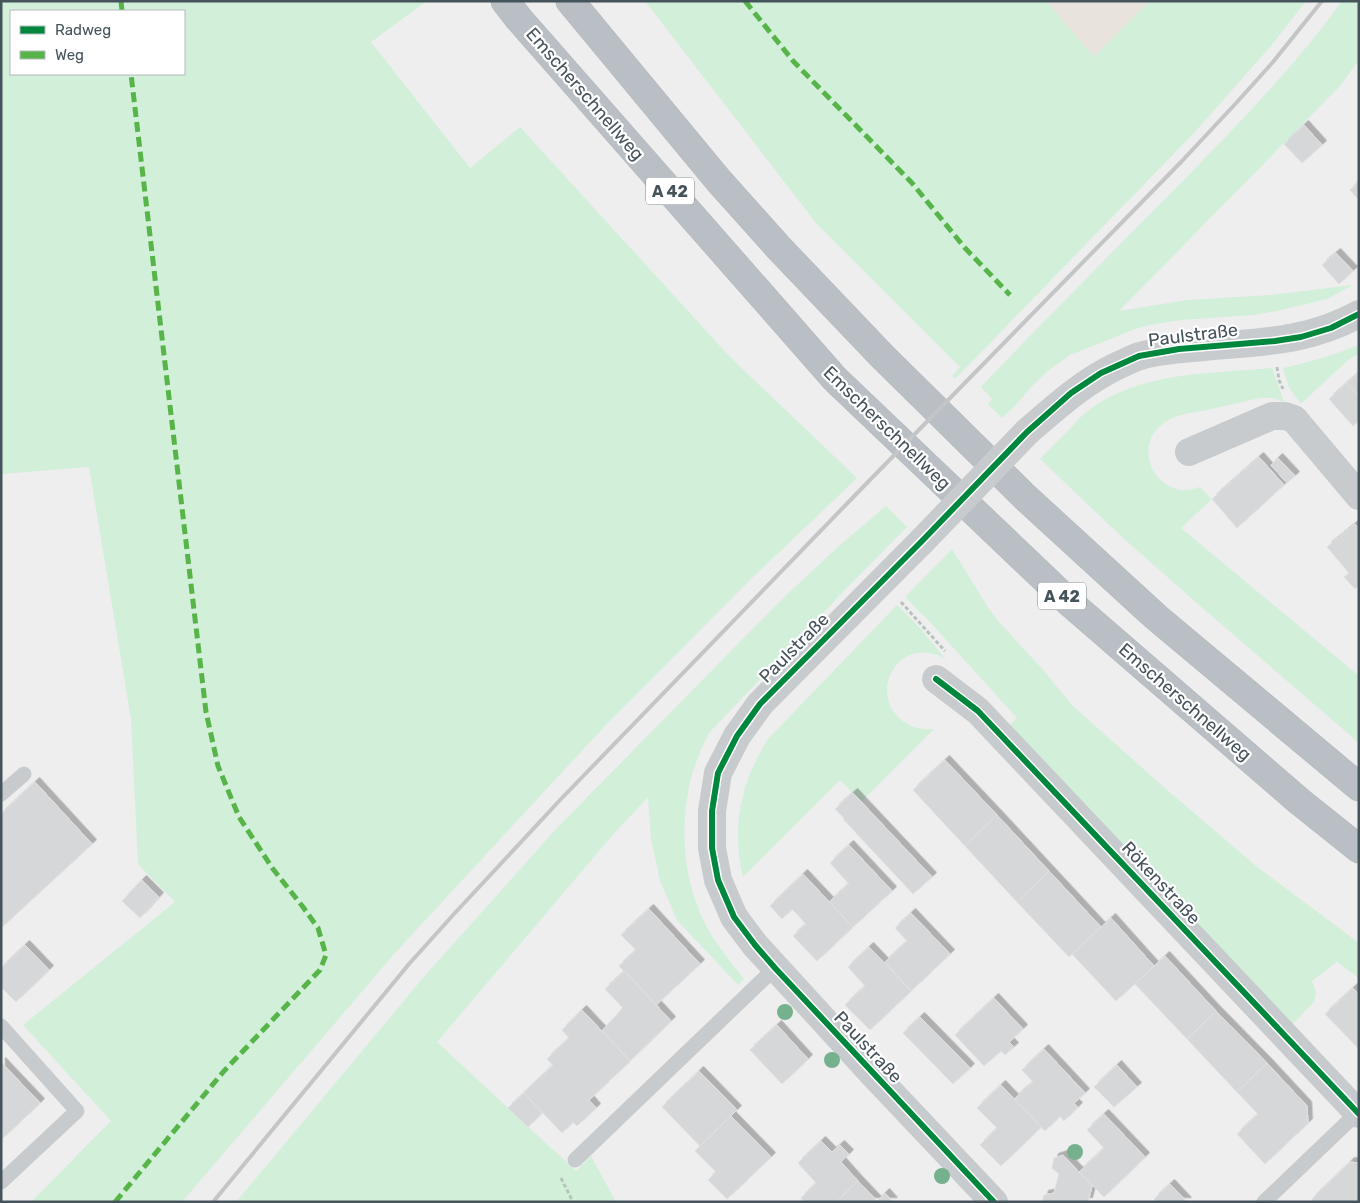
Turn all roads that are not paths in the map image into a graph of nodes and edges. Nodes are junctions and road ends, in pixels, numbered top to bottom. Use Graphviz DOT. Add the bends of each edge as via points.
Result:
graph roads {
  1 [pos="505,1"];
  2 [pos="570,1"];
  3 [pos="1359,314"];
  4 [pos="1190,452"];
  5 [pos="1359,496"];
  6 [pos="936,679"];
  7 [pos="24,774"];
  8 [pos="1359,787"];
  9 [pos="1,794"];
  10 [pos="1359,849"];
  11 [pos="775,968"];
  12 [pos="1,1026"];
  13 [pos="1358,1114"];
  14 [pos="575,1160"];
  15 [pos="1,1182"];
  16 [pos="994,1202"];
  17 [pos="1264,1202"];
  1 -- 10 [label="highway, Emscherschnellweg / A 42" via="835,380 1069,602"];
  2 -- 8 [label="highway, A 42" via="778,247 882,356 1025,497 1156,617"];
  3 -- 11 [label="street, Paulstraße, bridge" via="1331,328 1301,337 1139,356 1086,383 1027,432 760,704 737,736 718,773 712,811 712,848 718,880 734,917"];
  4 -- 5 [label="street" via="1272,416 1285,416 1294,419"];
  6 -- 13 [label="street, Rökenstraße" via="978,712"];
  7 -- 9 [label="lane"];
  11 -- 14 [label="lane"];
  11 -- 16 [label="street, Paulstraße"];
  12 -- 15 [label="lane" via="77,1111"];
  13 -- 17 [label="lane"];
}
